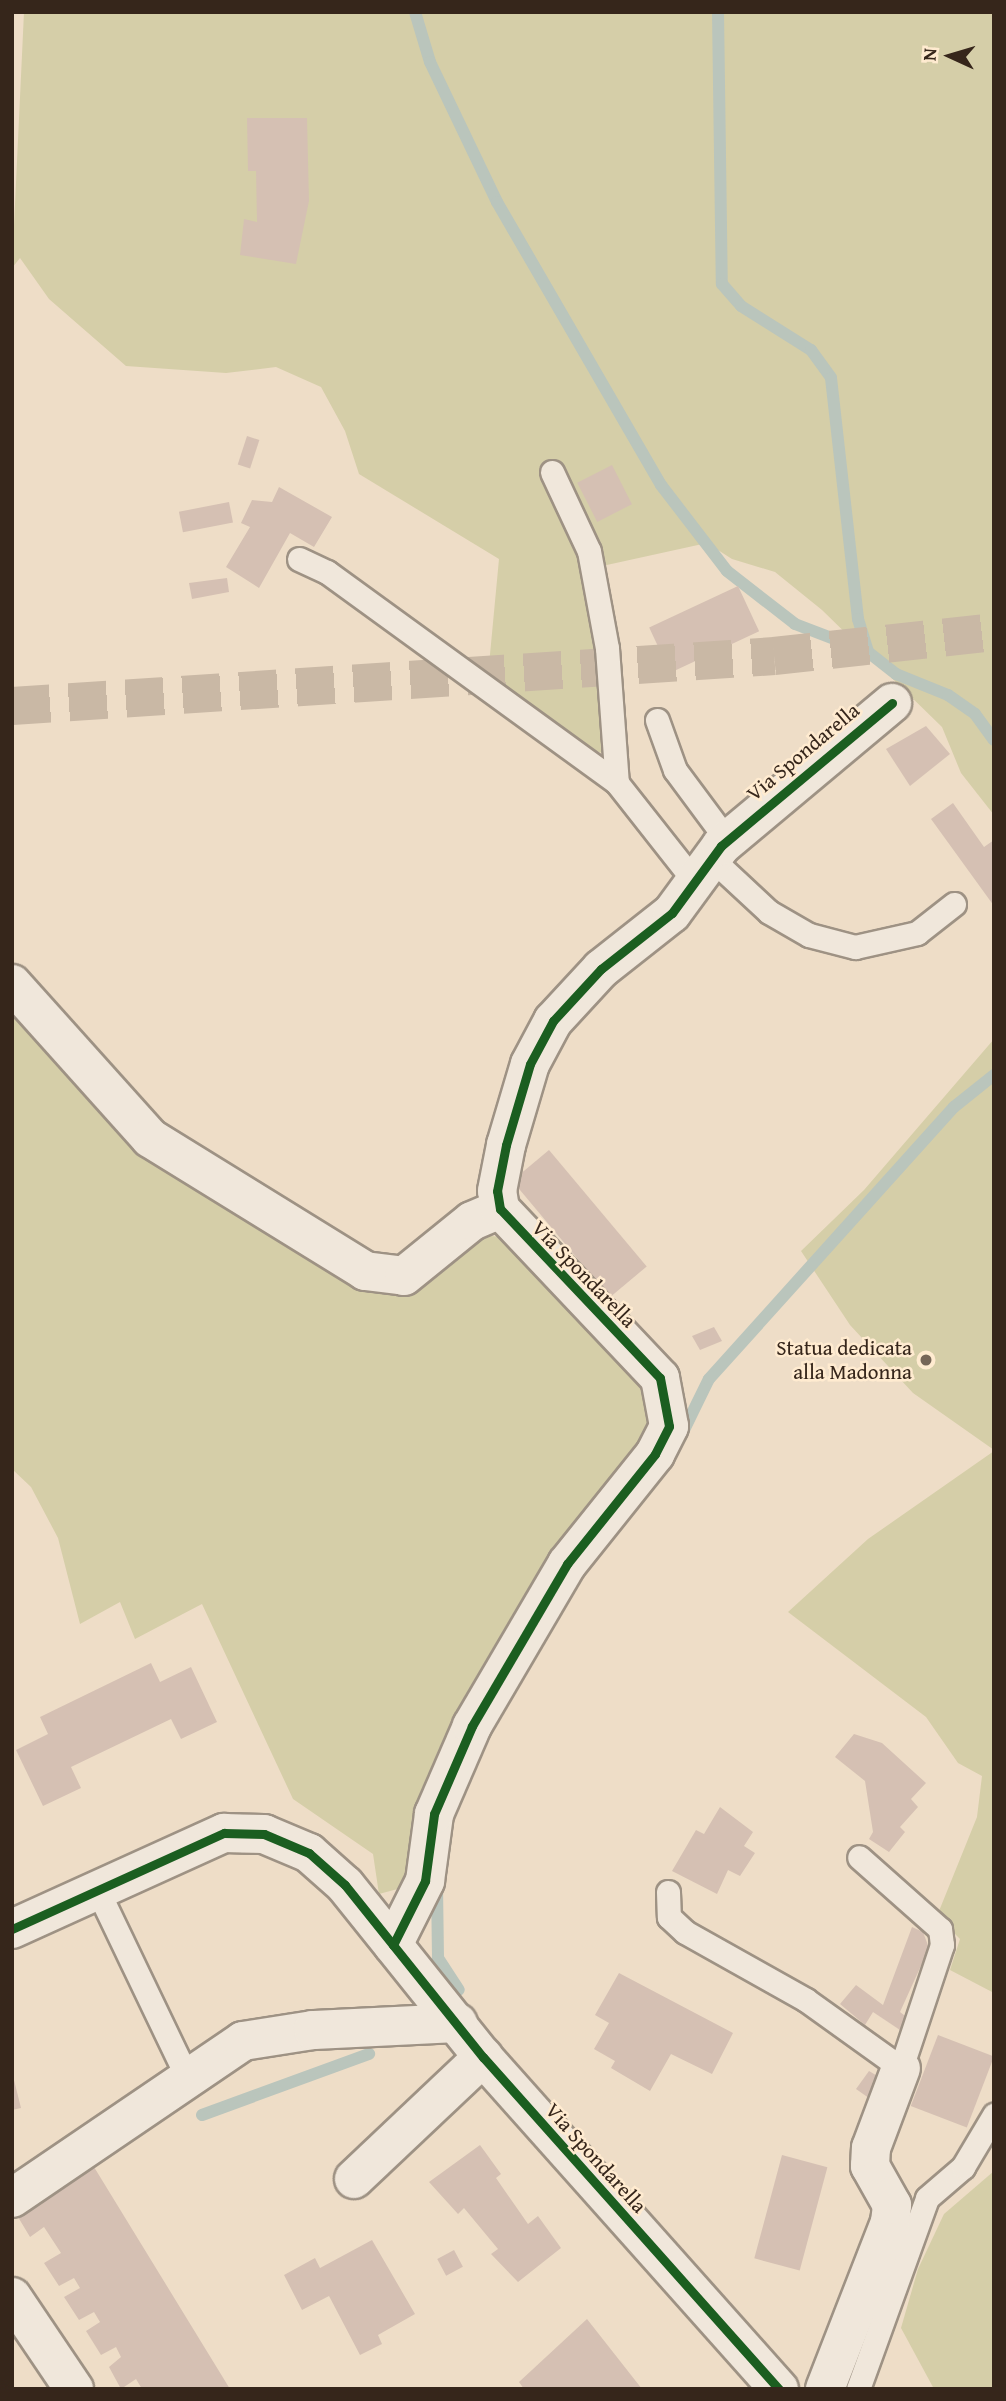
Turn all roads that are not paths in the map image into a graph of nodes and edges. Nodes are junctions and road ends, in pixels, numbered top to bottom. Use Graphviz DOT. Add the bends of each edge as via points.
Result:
graph roads {
  1 [pos="552,472"];
  2 [pos="299,559"];
  3 [pos="892,703"];
  4 [pos="657,720"];
  5 [pos="617,783"];
  6 [pos="711,860"];
  7 [pos="954,904"];
  8 [pos="12,984"];
  9 [pos="500,1209"];
  10 [pos="859,1857"];
  11 [pos="97,1889"];
  12 [pos="668,1892"];
  13 [pos="12,1929"];
  14 [pos="393,1945"];
  15 [pos="458,2022"];
  16 [pos="483,2057"];
  17 [pos="901,2068"];
  18 [pos="187,2077"];
  19 [pos="994,2115"];
  20 [pos="354,2179"];
  21 [pos="12,2198"];
  22 [pos="12,2297"];
  23 [pos="767,2384"];
  24 [pos="74,2389"];
  25 [pos="825,2389"];
  26 [pos="858,2389"];
  1 -- 5 [label="lane" via="589,551 607,648"];
  2 -- 5 [label="lane" via="327,572"];
  3 -- 6 [label="street, Via Spondarella"];
  4 -- 6 [label="lane"];
  5 -- 6 [label="lane"];
  6 -- 7 [label="lane" via="769,912 809,935 855,947 917,933"];
  6 -- 9 [label="street, Via Spondarella" via="672,913 601,969 553,1021 530,1064 506,1145 497,1191"];
  8 -- 9 [label="street" via="150,1138 365,1271 404,1276 472,1221"];
  9 -- 14 [label="street, Via Spondarella" via="660,1378 669,1426 655,1454 567,1564 472,1726 434,1814 425,1881"];
  10 -- 17 [label="lane" via="940,1929 942,1945"];
  11 -- 13 [label="street, Via Spondarella"];
  11 -- 14 [label="street, Via Spondarella" via="224,1833 264,1834 309,1853 345,1885"];
  11 -- 18 [label="lane"];
  12 -- 17 [label="lane" via="669,1917 685,1932 806,2000"];
  14 -- 15 [label="street, Via Spondarella"];
  15 -- 16 [label="street, Via Spondarella"];
  15 -- 18 [label="street" via="313,2030 243,2041"];
  16 -- 20 [label="street"];
  16 -- 23 [label="street, Via Spondarella"];
  17 -- 25 [label="street" via="871,2148 870,2166 892,2205 890,2222"];
  18 -- 21 [label="street"];
  19 -- 26 [label="lane" via="963,2166 927,2197"];
  22 -- 24 [label="street"];
}
